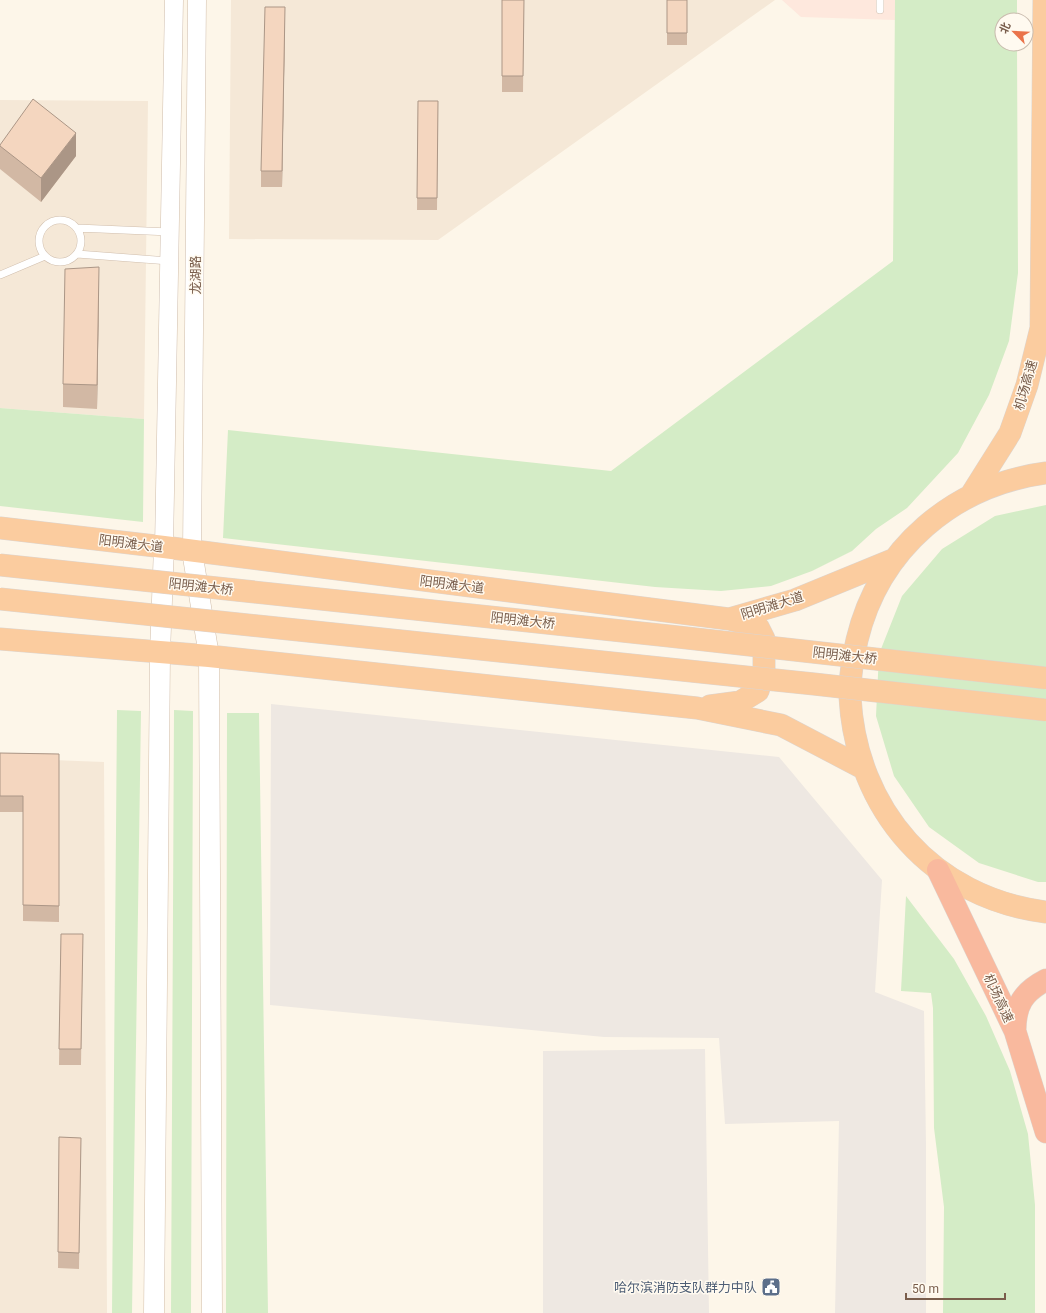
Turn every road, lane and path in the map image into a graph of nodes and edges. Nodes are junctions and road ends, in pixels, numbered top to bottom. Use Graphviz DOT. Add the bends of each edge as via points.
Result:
graph roads {
  1 [pos="174,0"];
  2 [pos="197,0"];
  3 [pos="880,0"];
  4 [pos="1044,0"];
  5 [pos="880,10"];
  6 [pos="77,228"];
  7 [pos="170,232"];
  8 [pos="77,254"];
  9 [pos="45,256"];
  10 [pos="170,262"];
  11 [pos="0,275"];
  12 [pos="1041,328"];
  13 [pos="1046,353"];
  14 [pos="1046,473"];
  15 [pos="971,495"];
  16 [pos="0,528"];
  17 [pos="0,536"];
  18 [pos="78,537"];
  19 [pos="164,547"];
  20 [pos="192,550"];
  21 [pos="895,559"];
  22 [pos="0,565"];
  23 [pos="0,599"];
  24 [pos="729,619"];
  25 [pos="0,639"];
  26 [pos="160,652"];
  27 [pos="209,656"];
  28 [pos="1046,678"];
  29 [pos="697,708"];
  30 [pos="1046,710"];
  31 [pos="863,768"];
  32 [pos="938,870"];
  33 [pos="1046,912"];
  34 [pos="1046,980"];
  35 [pos="1015,1031"];
  36 [pos="1046,1132"];
  37 [pos="154,1313"];
  38 [pos="212,1313"];
  1 -- 7 [label="street, 龙湖路"];
  2 -- 20 [label="street, 龙湖路"];
  3 -- 5 [label="lane"];
  4 -- 12 [label="highway, 机场高速"];
  6 -- 7 [label="lane"];
  6 -- 8 [label="lane" via="81,246"];
  6 -- 9 [label="lane" via="61,220 45,227 39,238"];
  7 -- 10 [label="street, 龙湖路"];
  8 -- 9 [label="lane" via="63,262"];
  8 -- 10 [label="lane"];
  9 -- 11 [label="lane"];
  10 -- 19 [label="street, 龙湖路"];
  12 -- 13 [label="highway"];
  12 -- 15 [label="highway, 机场高速" via="1027,385 1010,433"];
  14 -- 15 [label="highway" via="1026,475 998,483"];
  15 -- 21 [label="highway" via="929,523"];
  16 -- 18 [label="highway, 阳明滩大道"];
  17 -- 18 [label="highway"];
  18 -- 19 [label="highway, 阳明滩大道"];
  19 -- 20 [label="highway, 阳明滩大道"];
  19 -- 26 [label="main road"];
  20 -- 24 [label="highway, 阳明滩大道"];
  20 -- 27 [label="main road"];
  21 -- 24 [label="highway, 阳明滩大道" via="795,600"];
  21 -- 31 [label="highway" via="875,590 861,624 852,659 851,710"];
  22 -- 28 [label="highway, 阳明滩大桥, bridge"];
  23 -- 30 [label="highway, bridge"];
  24 -- 29 [label="highway" via="758,626 764,639 764,670 758,691 740,702"];
  25 -- 26 [label="highway"];
  26 -- 27 [label="highway"];
  26 -- 37 [label="main road"];
  27 -- 29 [label="highway"];
  27 -- 38 [label="main road"];
  29 -- 31 [label="highway" via="781,726"];
  31 -- 32 [label="highway" via="876,797 893,824"];
  32 -- 33 [label="highway" via="966,887 996,900"];
  32 -- 35 [label="highway, 机场高速"];
  34 -- 35 [label="highway" via="1033,987 1024,998 1018,1008"];
  35 -- 36 [label="highway, 机场高速"];
}
